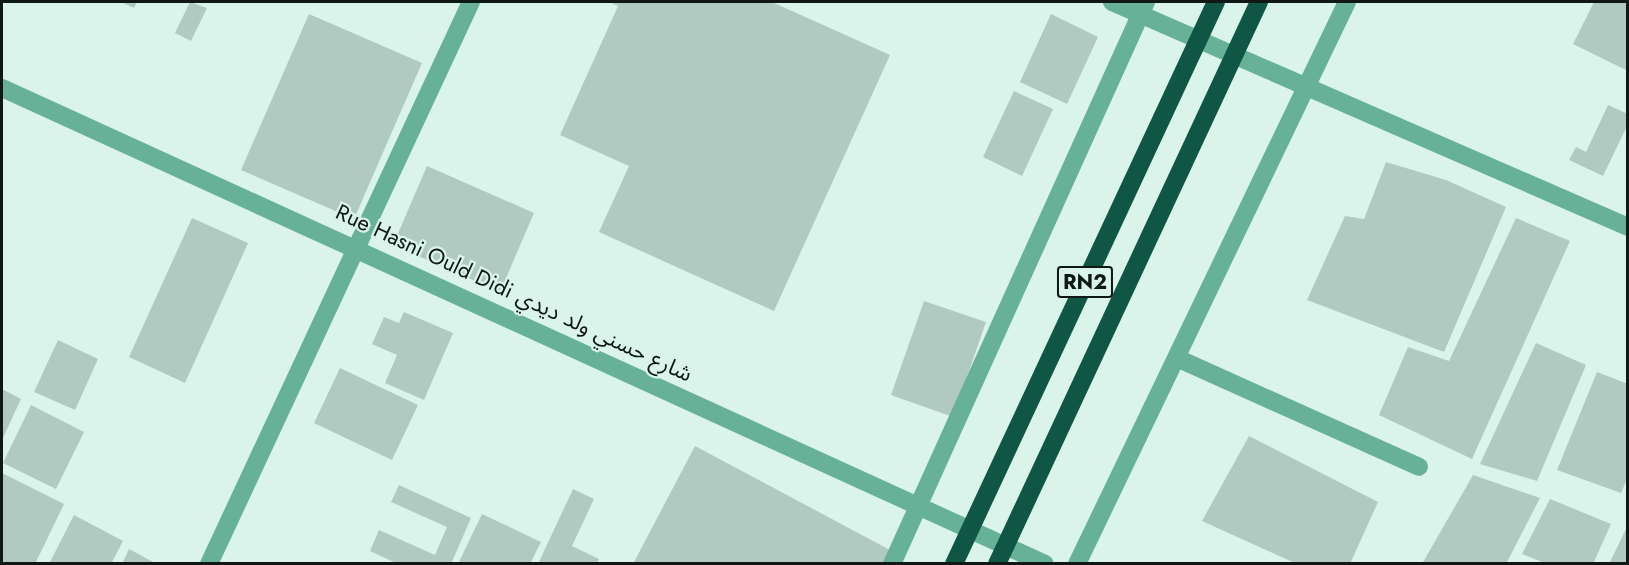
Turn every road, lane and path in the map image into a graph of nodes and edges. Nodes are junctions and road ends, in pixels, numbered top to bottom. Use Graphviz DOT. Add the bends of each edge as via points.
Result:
graph roads {
  1 [pos="471,2"];
  2 [pos="1112,2"];
  3 [pos="1216,2"];
  4 [pos="1259,2"];
  5 [pos="1347,2"];
  6 [pos="1143,8"];
  7 [pos="1198,41"];
  8 [pos="1234,56"];
  9 [pos="1310,86"];
  10 [pos="2,88"];
  11 [pos="1628,227"];
  12 [pos="357,246"];
  13 [pos="1179,359"];
  14 [pos="1419,466"];
  15 [pos="920,508"];
  16 [pos="969,530"];
  17 [pos="1001,555"];
  18 [pos="209,564"];
  19 [pos="892,564"];
  20 [pos="954,564"];
  21 [pos="1045,564"];
  22 [pos="1077,564"];
  1 -- 12 [label="street"];
  2 -- 6 [label="street"];
  3 -- 7 [label="highway, RN2"];
  4 -- 8 [label="highway, RN2"];
  5 -- 9 [label="street"];
  6 -- 7 [label="street"];
  6 -- 15 [label="street"];
  7 -- 8 [label="street"];
  7 -- 16 [label="highway, RN2"];
  8 -- 9 [label="street"];
  8 -- 17 [label="highway, RN2"];
  9 -- 11 [label="street"];
  9 -- 13 [label="street"];
  10 -- 12 [label="street, Rue Hasni Ould Didi شارع حسني ولد ديدي"];
  12 -- 15 [label="street, Rue Hasni Ould Didi شارع حسني ولد ديدي"];
  12 -- 18 [label="street"];
  13 -- 14 [label="street"];
  13 -- 22 [label="street"];
  15 -- 16 [label="street, Rue Hasni Ould Didi شارع حسني ولد ديدي"];
  15 -- 19 [label="street"];
  16 -- 17 [label="street, Rue Hasni Ould Didi شارع حسني ولد ديدي"];
  16 -- 20 [label="highway, RN2"];
  17 -- 21 [label="street, Rue Hasni Ould Didi شارع حسني ولد ديدي"];
}
